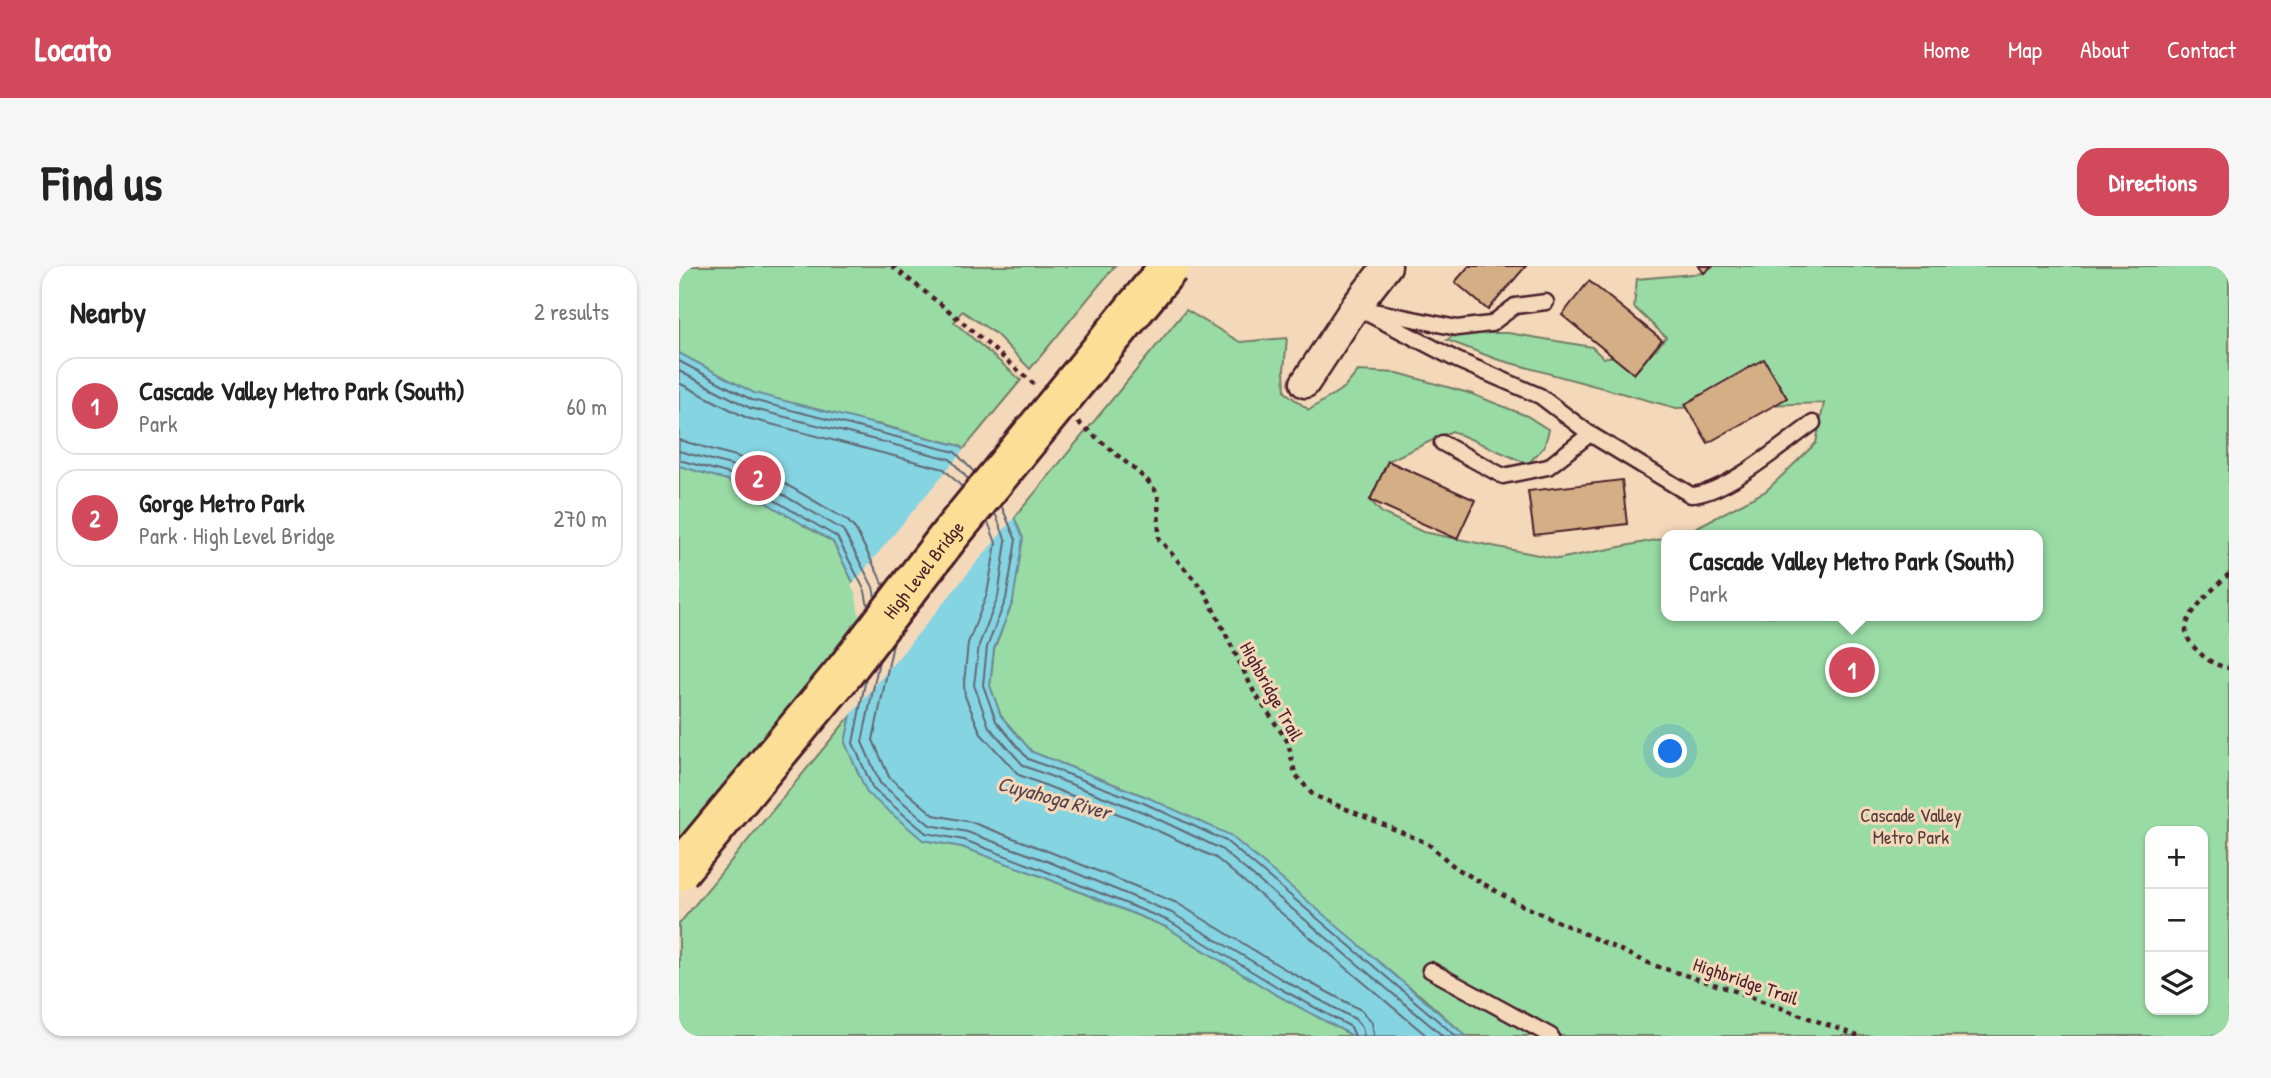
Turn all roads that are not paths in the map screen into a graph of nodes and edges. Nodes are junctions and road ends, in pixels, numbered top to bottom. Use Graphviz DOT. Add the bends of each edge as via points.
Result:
graph roads {
  1 [pos="1387,266"];
  2 [pos="1169,267"];
  3 [pos="1546,302"];
  4 [pos="1355,307"];
  5 [pos="1305,383"];
  6 [pos="1813,423"];
  7 [pos="1590,434"];
  8 [pos="1442,443"];
  9 [pos="679,870"];
  10 [pos="1430,970"];
  11 [pos="1551,1036"];
  1 -- 4 [label="street"];
  2 -- 9 [label="main road, High Level Bridge, bridge"];
  3 -- 4 [label="lane" via="1515,306 1491,324 1457,328"];
  4 -- 5 [label="street"];
  4 -- 7 [label="lane" via="1457,360 1540,396"];
  6 -- 7 [label="lane" via="1722,486 1691,495"];
  7 -- 8 [label="lane" via="1548,467 1503,476"];
  10 -- 11 [label="lane"];
}
